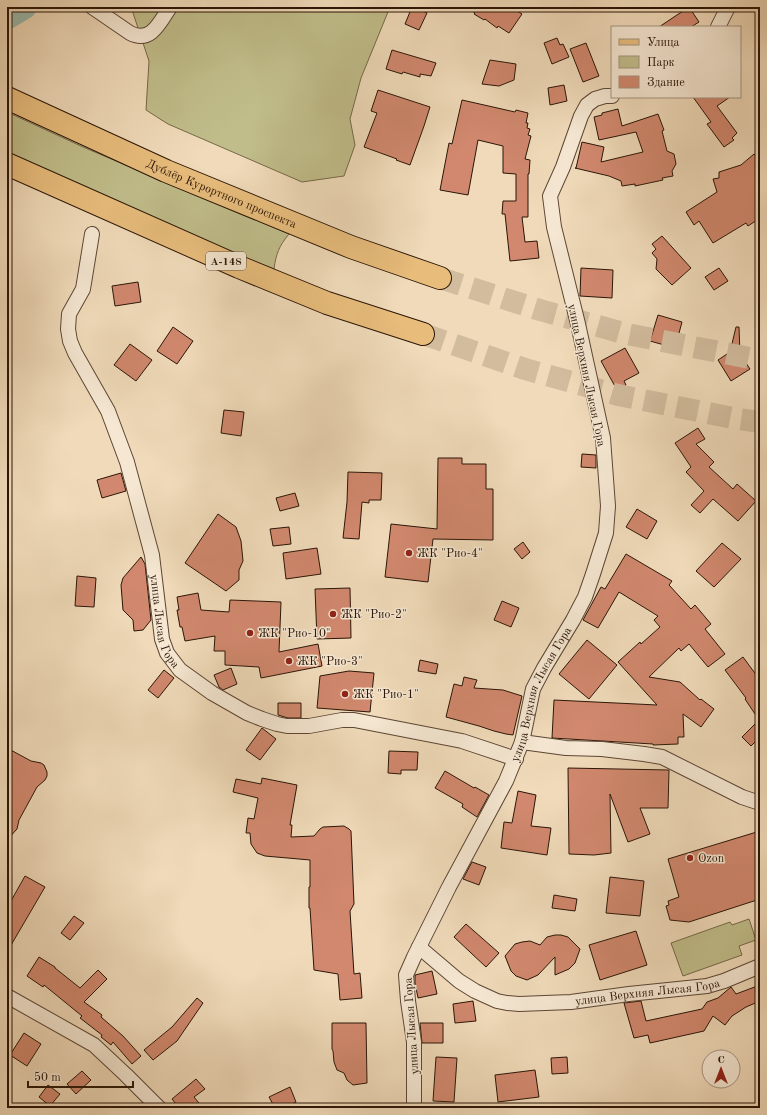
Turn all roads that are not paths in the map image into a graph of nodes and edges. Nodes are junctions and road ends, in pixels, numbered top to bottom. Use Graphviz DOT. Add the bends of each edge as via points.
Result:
graph roads {
  1 [pos="92,7"];
  2 [pos="170,7"];
  3 [pos="724,9"];
  4 [pos="718,26"];
  5 [pos="611,96"];
  6 [pos="7,98"];
  7 [pos="7,164"];
  8 [pos="92,234"];
  9 [pos="440,278"];
  10 [pos="423,334"];
  11 [pos="522,742"];
  12 [pos="516,758"];
  13 [pos="760,804"];
  14 [pos="419,946"];
  15 [pos="760,966"];
  16 [pos="7,996"];
  17 [pos="159,1108"];
  18 [pos="414,1108"];
  1 -- 2 [label="street" via="130,33 143,37 154,30"];
  3 -- 4 [label="street"];
  5 -- 11 [label="street, улица Верхняя Лысая Гора" via="595,99 587,105 550,196 554,227 603,438 608,506 606,533 585,597 533,688"];
  6 -- 9 [label="main road, Дублёр Курортного проспекта" via="166,171 343,244"];
  7 -- 10 [label="main road, А-148" via="239,267 327,303"];
  8 -- 12 [label="street, улица Лысая Гора" via="83,289 69,314 70,341 108,411 127,462 152,555 162,639 167,653 180,670 212,693 247,713 277,724 309,726 354,720 462,741"];
  11 -- 12 [label="street, улица Верхняя Лысая Гора"];
  11 -- 13 [label="street" via="662,757"];
  12 -- 14 [label="street, улица Верхняя Лысая Гора"];
  14 -- 15 [label="street, улица Верхняя Лысая Гора" via="475,991 497,1001 519,1004 582,1001 707,986"];
  14 -- 18 [label="street, улица Лысая Гора" via="406,975 414,1042"];
  16 -- 17 [label="street" via="94,1045"];
}
